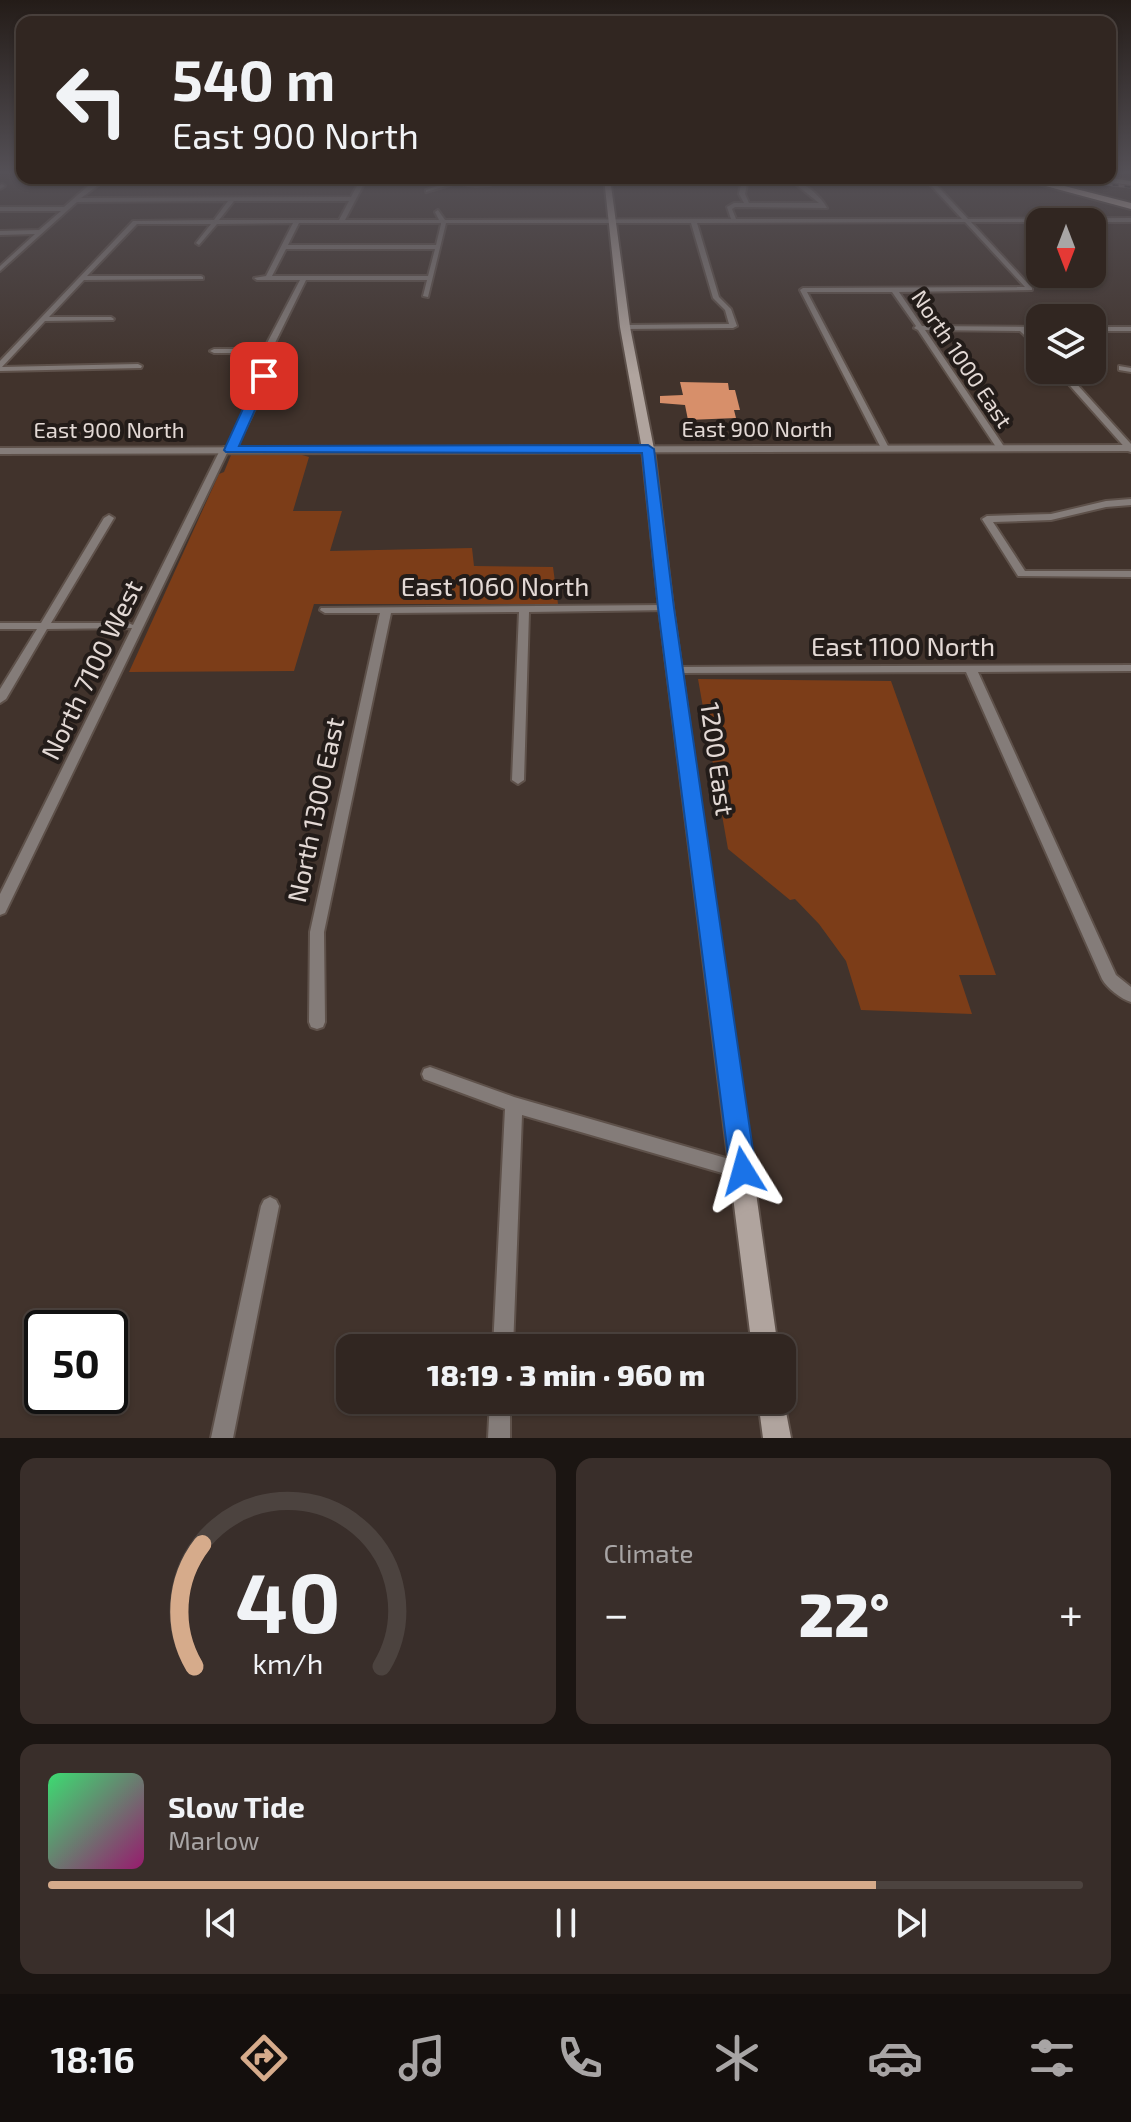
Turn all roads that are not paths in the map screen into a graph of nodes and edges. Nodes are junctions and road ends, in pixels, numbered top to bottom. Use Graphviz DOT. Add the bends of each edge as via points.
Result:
graph roads {
  1 [pos="29,241"];
  2 [pos="117,241"];
  3 [pos="288,241"];
  4 [pos="439,241"];
  5 [pos="615,241"];
  6 [pos="699,241"];
  7 [pos="985,241"];
  8 [pos="285,247"];
  9 [pos="438,247"];
  10 [pos="2,265"];
  11 [pos="81,278"];
  12 [pos="201,278"];
  13 [pos="257,278"];
  14 [pos="268,278"];
  15 [pos="304,278"];
  16 [pos="430,278"];
  17 [pos="894,289"];
  18 [pos="426,296"];
  19 [pos="42,319"];
  20 [pos="111,319"];
  21 [pos="625,327"];
  22 [pos="918,328"];
  23 [pos="1022,329"];
  24 [pos="1026,329"];
  25 [pos="1106,329"];
  26 [pos="1131,329"];
  27 [pos="1026,333"];
  28 [pos="214,351"];
  29 [pos="267,351"];
  30 [pos="138,366"];
  31 [pos="0,367"];
  32 [pos="1073,384"];
  33 [pos="885,448"];
  34 [pos="1001,448"];
  35 [pos="648,449"];
  36 [pos="1131,449"];
  37 [pos="228,450"];
  38 [pos="0,451"];
  39 [pos="1131,502"];
  40 [pos="109,518"];
  41 [pos="1131,574"];
  42 [pos="666,608"];
  43 [pos="524,609"];
  44 [pos="325,610"];
  45 [pos="386,610"];
  46 [pos="44,625"];
  47 [pos="0,626"];
  48 [pos="128,626"];
  49 [pos="970,668"];
  50 [pos="1131,668"];
  51 [pos="675,670"];
  52 [pos="0,699"];
  53 [pos="518,780"];
  54 [pos="0,909"];
  55 [pos="1131,996"];
  56 [pos="317,1022"];
  57 [pos="430,1074"];
  58 [pos="514,1105"];
  59 [pos="743,1171"];
  60 [pos="270,1206"];
  61 [pos="504,1334"];
  62 [pos="763,1334"];
  63 [pos="500,1414"];
  64 [pos="774,1414"];
  65 [pos="222,1438"];
  66 [pos="499,1438"];
  67 [pos="777,1438"];
  1 -- 10 [label="street"];
  2 -- 11 [label="street"];
  3 -- 8 [label="street"];
  4 -- 9 [label="street"];
  5 -- 21 [label="main road, 1200 East"];
  6 -- 21 [label="street" via="716,298 728,309 733,326"];
  7 -- 17 [label="street" via="1030,289"];
  8 -- 9 [label="street"];
  8 -- 14 [label="street"];
  9 -- 16 [label="street"];
  11 -- 12 [label="street"];
  11 -- 19 [label="street"];
  13 -- 14 [label="street"];
  14 -- 15 [label="street"];
  15 -- 16 [label="street"];
  15 -- 29 [label="street, North 7100 West"];
  16 -- 18 [label="street"];
  17 -- 22 [label="street, North 1000 East"];
  17 -- 33 [label="street" via="803,290"];
  19 -- 20 [label="street"];
  19 -- 31 [label="street"];
  21 -- 35 [label="main road, 1200 East"];
  22 -- 23 [label="street"];
  22 -- 34 [label="street, North 1000 East"];
  23 -- 24 [label="street"];
  23 -- 27 [label="street"];
  25 -- 26 [label="street"];
  28 -- 29 [label="street"];
  29 -- 37 [label="street, North 7100 West" via="260,390"];
  30 -- 31 [label="street"];
  32 -- 36 [label="street"];
  33 -- 34 [label="street, East 900 North"];
  33 -- 35 [label="street, East 900 North"];
  34 -- 36 [label="street, East 900 North"];
  35 -- 37 [label="street, East 900 North"];
  35 -- 42 [label="main road, 1200 East"];
  37 -- 38 [label="street, East 900 North"];
  37 -- 54 [label="street, North 7100 West"];
  39 -- 41 [label="street" via="1051,517 987,519 1022,574"];
  40 -- 46 [label="street"];
  42 -- 43 [label="street, East 1060 North"];
  42 -- 51 [label="main road, 1200 East"];
  43 -- 45 [label="street, East 1060 North"];
  43 -- 53 [label="street"];
  44 -- 45 [label="street, East 1060 North"];
  45 -- 56 [label="street, North 1300 East" via="317,932"];
  46 -- 47 [label="street"];
  46 -- 48 [label="street"];
  46 -- 52 [label="street"];
  49 -- 50 [label="street, East 1100 North"];
  49 -- 51 [label="street, East 1100 North"];
  49 -- 55 [label="street" via="1110,979"];
  51 -- 59 [label="main road, 1200 East"];
  57 -- 58 [label="street"];
  58 -- 59 [label="street"];
  58 -- 61 [label="street"];
  59 -- 62 [label="main road, 1200 East"];
  60 -- 65 [label="street"];
  63 -- 66 [label="street"];
  64 -- 67 [label="main road"];
}
